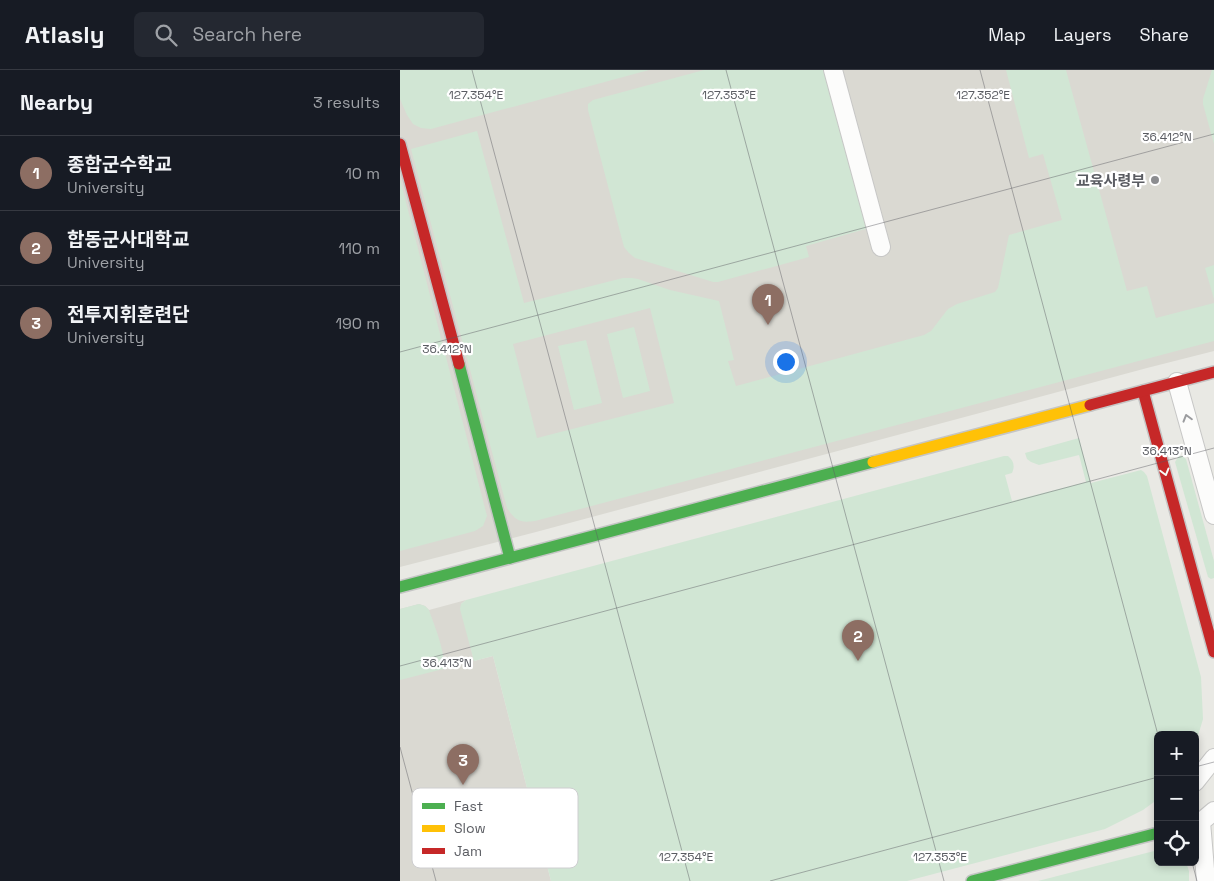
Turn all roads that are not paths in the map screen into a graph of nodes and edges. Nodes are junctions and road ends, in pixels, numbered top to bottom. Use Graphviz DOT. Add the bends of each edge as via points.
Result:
graph roads {
  1 [pos="833,70"];
  2 [pos="400,144"];
  3 [pos="881,247"];
  4 [pos="1214,372"];
  5 [pos="1177,382"];
  6 [pos="1143,391"];
  7 [pos="1214,515"];
  8 [pos="510,558"];
  9 [pos="400,587"];
  10 [pos="1214,652"];
  11 [pos="1214,758"];
  12 [pos="1199,777"];
  13 [pos="1206,818"];
  14 [pos="1154,824"];
  15 [pos="1154,833"];
  16 [pos="1138,838"];
  17 [pos="972,881"];
  18 [pos="1206,881"];
  1 -- 3 [label="street"];
  2 -- 8 [label="street"];
  4 -- 5 [label="street"];
  5 -- 6 [label="street"];
  7 -- 5 [label="street, one-way"];
  6 -- 8 [label="street"];
  6 -- 10 [label="street, one-way"];
  8 -- 9 [label="street"];
  11 -- 12 [label="street"];
  13 -- 18 [label="street"];
  14 -- 16 [label="street"];
  15 -- 16 [label="street"];
  16 -- 17 [label="street"];
}
